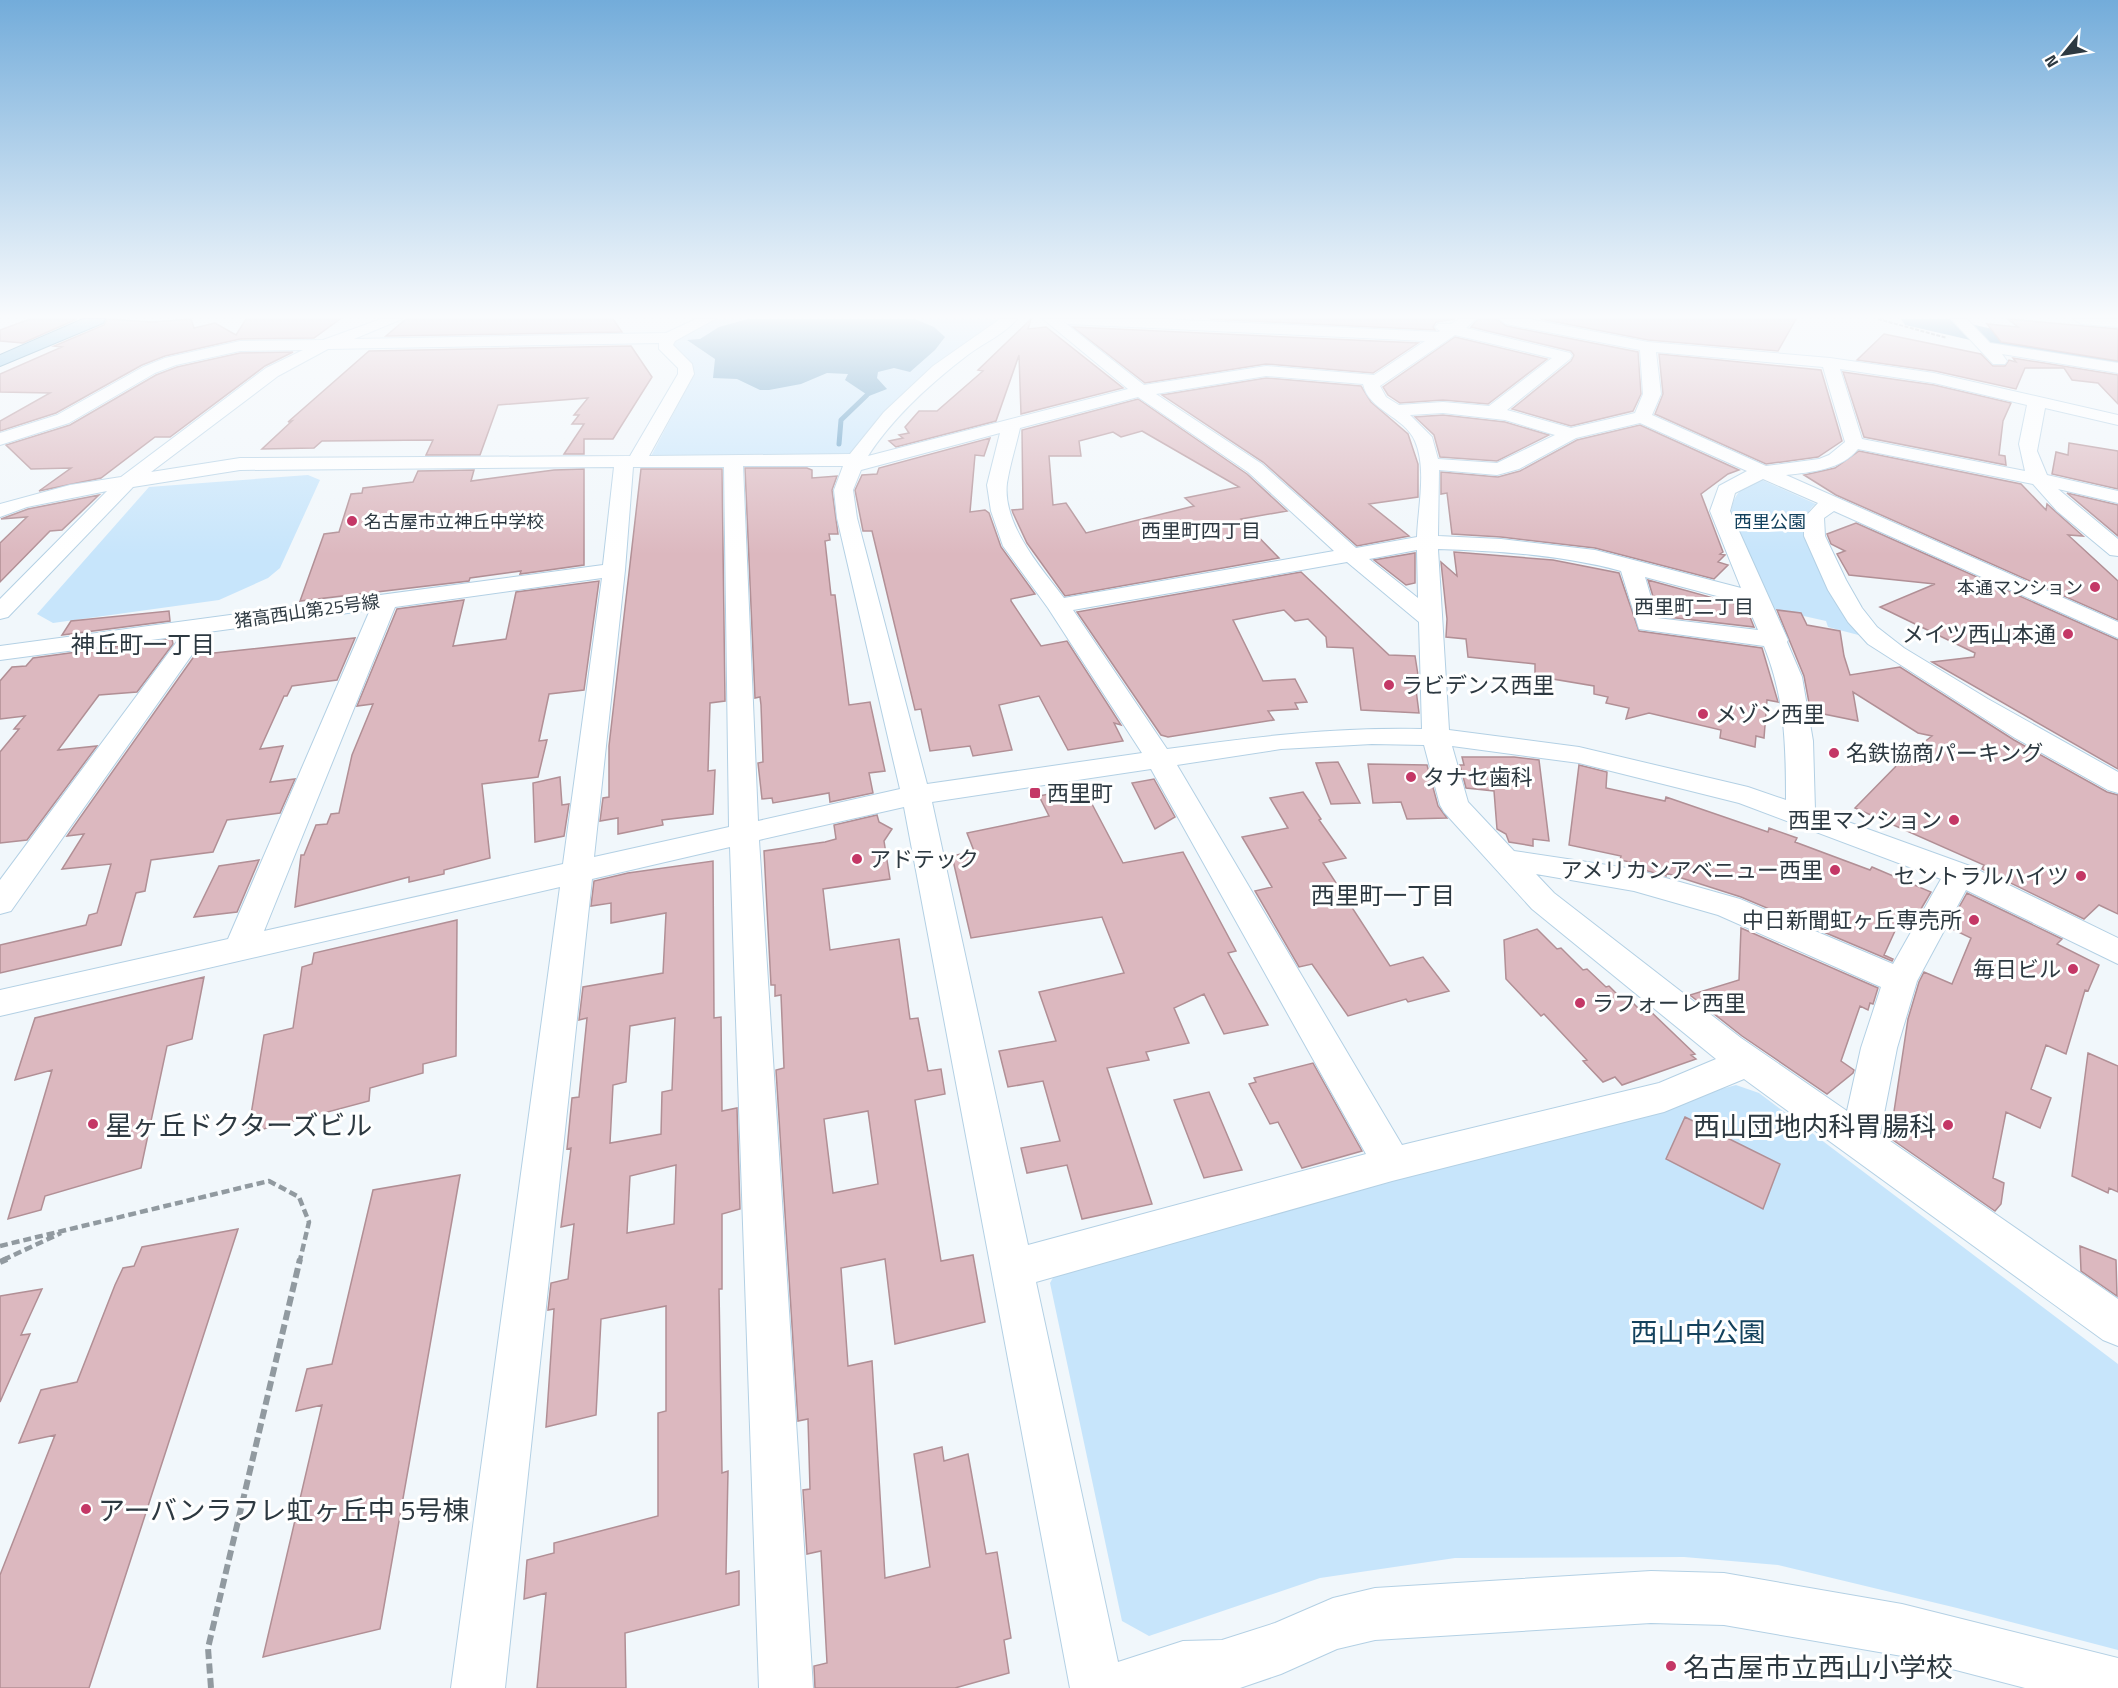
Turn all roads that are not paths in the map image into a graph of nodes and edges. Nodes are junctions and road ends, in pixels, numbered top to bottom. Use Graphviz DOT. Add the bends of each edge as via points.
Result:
graph roads {
  1 [pos="100,398"];
  2 [pos="238,398"];
  3 [pos="671,398"];
  4 [pos="909,398"];
  5 [pos="1117,398"];
  6 [pos="1151,398"];
  7 [pos="1378,398"];
  8 [pos="1511,398"];
  9 [pos="1650,398"];
  10 [pos="1840,398"];
  11 [pos="2026,398"];
  12 [pos="2036,400"];
  13 [pos="1396,411"];
  14 [pos="1494,411"];
  15 [pos="1642,417"];
  16 [pos="2118,420"];
  17 [pos="1011,427"];
  18 [pos="1569,434"];
  19 [pos="0,439"];
  20 [pos="1854,443"];
  21 [pos="733,460"];
  22 [pos="630,461"];
  23 [pos="853,463"];
  24 [pos="1430,464"];
  25 [pos="1763,472"];
  26 [pos="130,479"];
  27 [pos="2039,479"];
  28 [pos="2118,497"];
  29 [pos="1833,504"];
  30 [pos="0,512"];
  31 [pos="1427,542"];
  32 [pos="2118,550"];
  33 [pos="1351,555"];
  34 [pos="1630,566"];
  35 [pos="614,570"];
  36 [pos="386,600"];
  37 [pos="1758,600"];
  38 [pos="1058,606"];
  39 [pos="0,612"];
  40 [pos="1430,619"];
  41 [pos="201,625"];
  42 [pos="2118,631"];
  43 [pos="1776,640"];
  44 [pos="0,652"];
  45 [pos="1436,738"];
  46 [pos="1159,758"];
  47 [pos="2118,784"];
  48 [pos="916,795"];
  49 [pos="1801,816"];
  50 [pos="744,834"];
  51 [pos="1505,860"];
  52 [pos="577,872"];
  53 [pos="1959,874"];
  54 [pos="0,903"];
  55 [pos="241,948"];
  56 [pos="2118,952"];
  57 [pos="1900,981"];
  58 [pos="0,1003"];
  59 [pos="1747,1062"];
  60 [pos="1859,1141"];
  61 [pos="1392,1164"];
  62 [pos="1012,1269"];
  63 [pos="2118,1325"];
  64 [pos="2118,1685"];
  65 [pos="478,1688"];
  66 [pos="786,1688"];
  67 [pos="1097,1688"];
  68 [pos="1122,1688"];
  1 -- 19 [label="street" via="63,419"];
  2 -- 26 [label="street"];
  3 -- 22 [label="street"];
  4 -- 23 [label="street" via="874,432"];
  5 -- 17 [label="street"];
  6 -- 33 [label="street" via="1255,468"];
  7 -- 13 [label="street"];
  8 -- 14 [label="street"];
  9 -- 15 [label="street"];
  10 -- 20 [label="street"];
  11 -- 12 [label="street"];
  12 -- 16 [label="street"];
  12 -- 27 [label="street" via="2028,448"];
  13 -- 14 [label="street" via="1436,406"];
  13 -- 24 [label="street" via="1423,437"];
  14 -- 18 [label="street"];
  15 -- 18 [label="street"];
  15 -- 25 [label="street"];
  17 -- 23 [label="street"];
  17 -- 38 [label="street" via="998,486 1001,511 1014,546"];
  18 -- 24 [label="street" via="1497,469"];
  20 -- 25 [label="street" via="1842,458"];
  20 -- 27 [label="street"];
  21 -- 22 [label="street"];
  21 -- 23 [label="street"];
  21 -- 50 [label="street"];
  22 -- 26 [label="street" via="240,464"];
  22 -- 35 [label="street"];
  23 -- 48 [label="street" via="843,489 847,518"];
  24 -- 31 [label="street"];
  25 -- 29 [label="street"];
  25 -- 37 [label="street" via="1726,490 1720,511"];
  26 -- 30 [label="street" via="40,498"];
  26 -- 39 [label="street"];
  27 -- 28 [label="street"];
  27 -- 32 [label="street"];
  29 -- 42 [label="street"];
  29 -- 47 [label="street" via="1821,509 1811,530 1863,628 2035,740"];
  31 -- 33 [label="street"];
  31 -- 34 [label="street" via="1501,545 1595,557"];
  31 -- 40 [label="street"];
  33 -- 38 [label="street"];
  33 -- 40 [label="street"];
  34 -- 37 [label="street"];
  34 -- 43 [label="street" via="1647,624"];
  35 -- 36 [label="street, 猪高西山第25号線"];
  35 -- 52 [label="street"];
  36 -- 41 [label="street, 猪高西山第25号線"];
  36 -- 55 [label="street"];
  37 -- 43 [label="street"];
  38 -- 46 [label="street"];
  40 -- 45 [label="street"];
  41 -- 44 [label="street, 猪高西山第25号線"];
  41 -- 54 [label="street"];
  43 -- 49 [label="street" via="1789,677 1799,741"];
  45 -- 46 [label="street" via="1372,736 1281,741"];
  45 -- 49 [label="street" via="1579,755 1748,796"];
  45 -- 51 [label="street" via="1454,805"];
  46 -- 48 [label="street"];
  46 -- 61 [label="street"];
  48 -- 50 [label="street"];
  48 -- 62 [label="street"];
  49 -- 53 [label="street"];
  50 -- 52 [label="street"];
  50 -- 66 [label="street"];
  51 -- 57 [label="street" via="1634,880 1730,907"];
  51 -- 59 [label="street" via="1543,901"];
  52 -- 55 [label="street"];
  52 -- 65 [label="street"];
  53 -- 56 [label="street"];
  53 -- 57 [label="street"];
  55 -- 58 [label="street"];
  57 -- 60 [label="street"];
  59 -- 60 [label="street"];
  59 -- 61 [label="street" via="1664,1097"];
  60 -- 63 [label="street"];
  61 -- 62 [label="street"];
  62 -- 67 [label="street"];
  64 -- 68 [label="street" via="1902,1630 1724,1599 1651,1597 1375,1614 1333,1624 1281,1648 1222,1667 1183,1668"];
}
